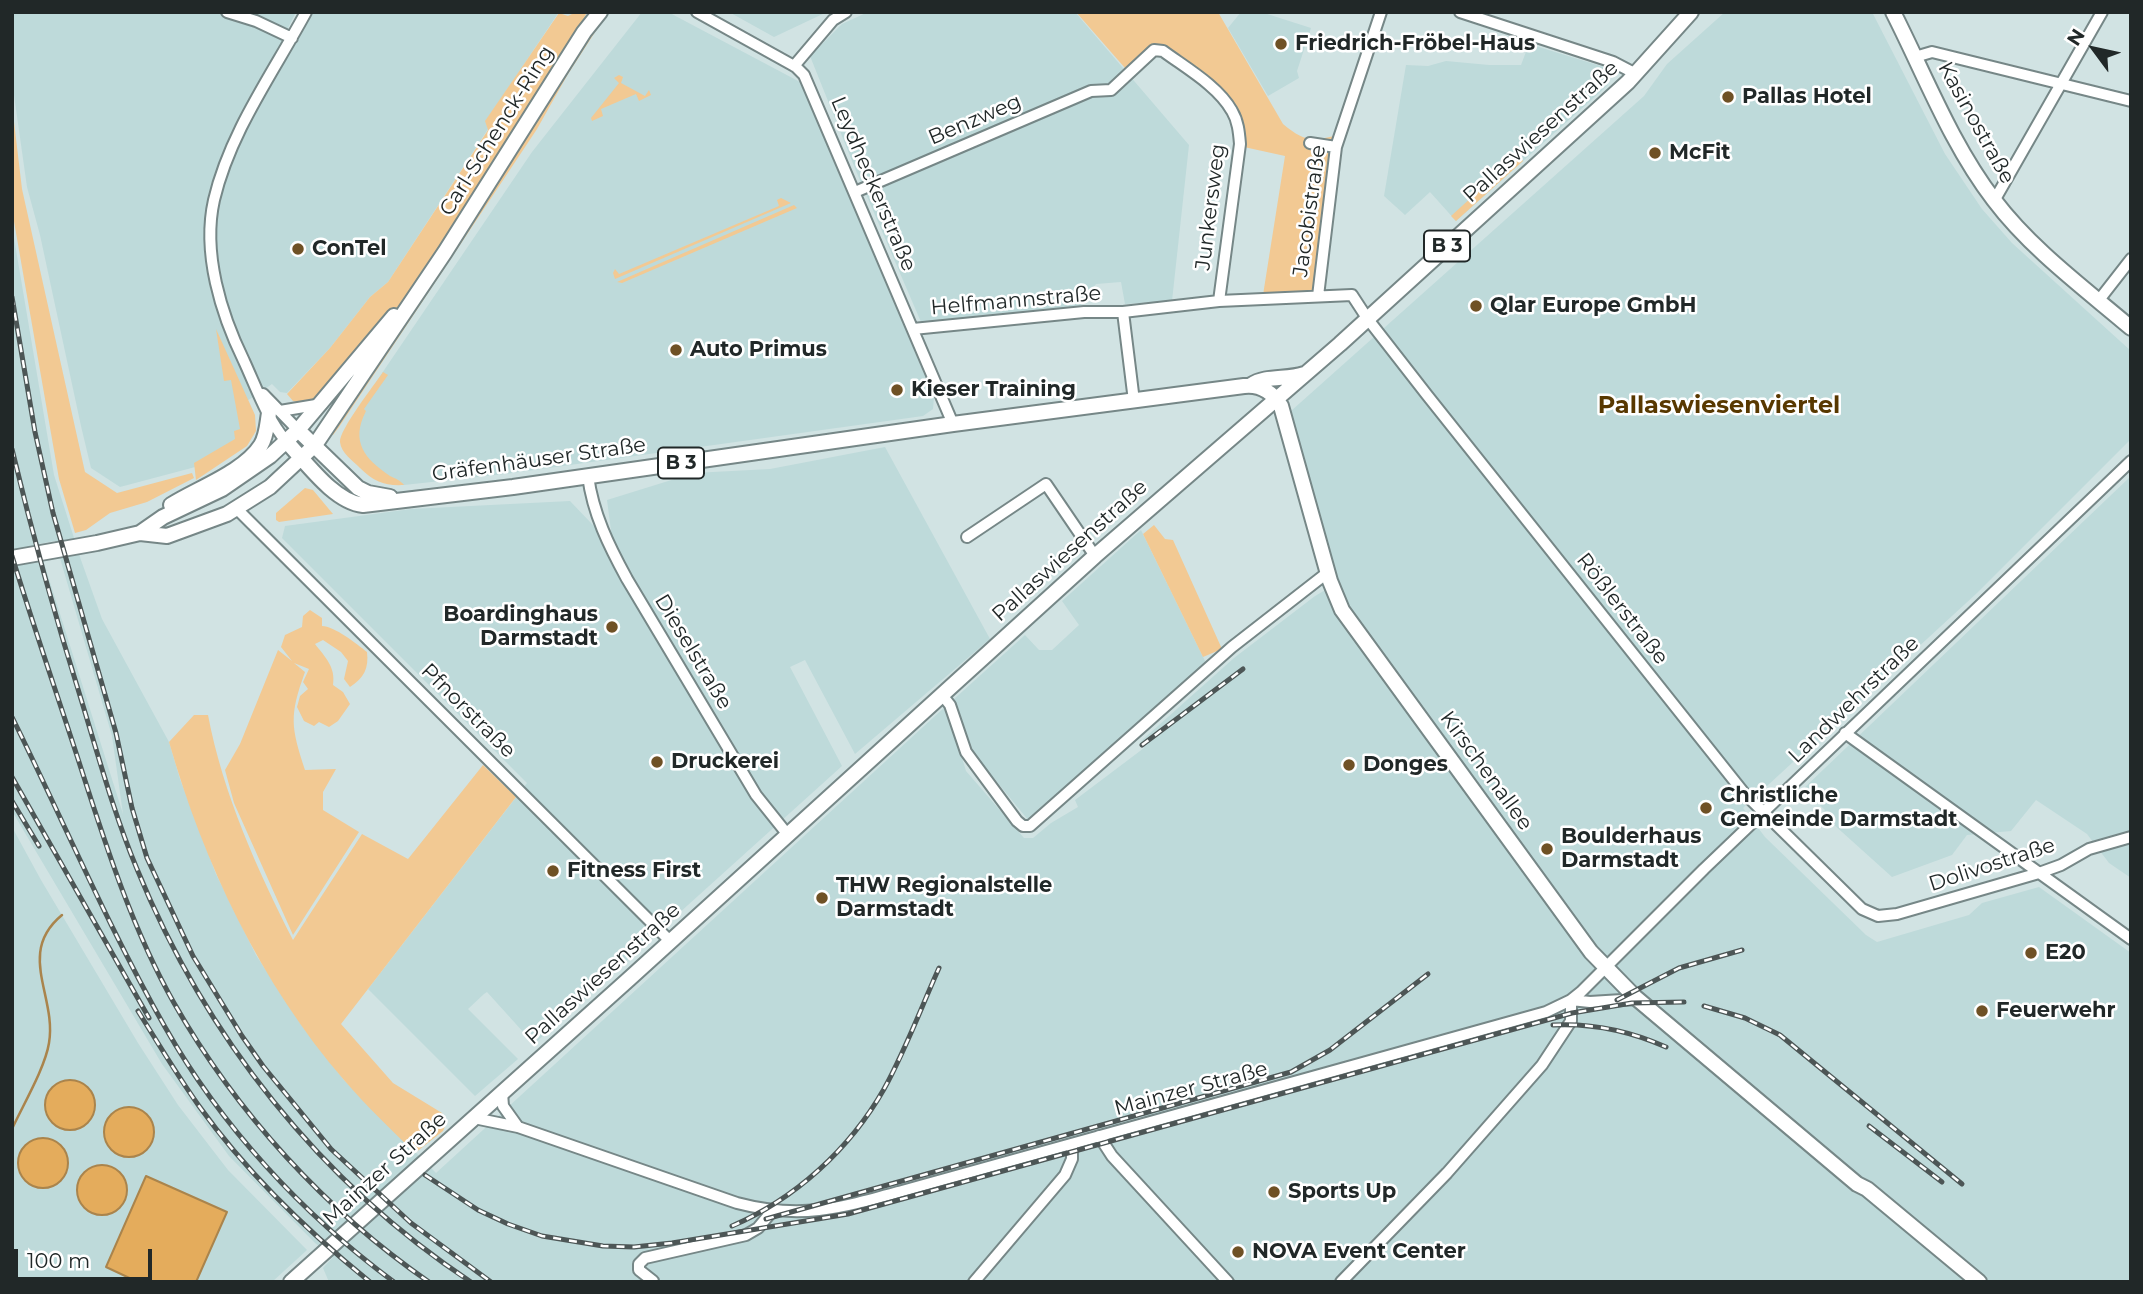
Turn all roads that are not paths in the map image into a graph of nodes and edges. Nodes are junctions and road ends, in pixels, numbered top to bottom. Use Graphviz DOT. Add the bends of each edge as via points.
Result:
graph roads {
  1 [pos="227,12"];
  2 [pos="306,12"];
  3 [pos="591,12"];
  4 [pos="600,12"];
  5 [pos="697,12"];
  6 [pos="846,12"];
  7 [pos="1381,12"];
  8 [pos="1460,12"];
  9 [pos="1691,12"];
  10 [pos="1893,12"];
  11 [pos="2102,12"];
  12 [pos="584,32"];
  13 [pos="292,38"];
  14 [pos="1915,57"];
  15 [pos="794,66"];
  16 [pos="1636,74"];
  17 [pos="2060,83"];
  18 [pos="1111,90"];
  19 [pos="2131,101"];
  20 [pos="1310,143"];
  21 [pos="1336,147"];
  22 [pos="855,192"];
  23 [pos="1994,201"];
  24 [pos="445,252"];
  25 [pos="2131,259"];
  26 [pos="1318,296"];
  27 [pos="2099,300"];
  28 [pos="1219,301"];
  29 [pos="1123,312"];
  30 [pos="1367,318"];
  31 [pos="2131,328"];
  32 [pos="914,329"];
  33 [pos="1307,373"];
  34 [pos="1251,385"];
  35 [pos="1277,399"];
  36 [pos="1134,401"];
  37 [pos="321,404"];
  38 [pos="274,412"];
  39 [pos="953,424"];
  40 [pos="298,430"];
  41 [pos="286,441"];
  42 [pos="315,445"];
  43 [pos="302,458"];
  44 [pos="2131,461"];
  45 [pos="588,476"];
  46 [pos="326,484"];
  47 [pos="271,487"];
  48 [pos="222,489"];
  49 [pos="406,498"];
  50 [pos="237,509"];
  51 [pos="163,517"];
  52 [pos="140,533"];
  53 [pos="967,537"];
  54 [pos="1095,556"];
  55 [pos="12,558"];
  56 [pos="1327,573"];
  57 [pos="942,695"];
  58 [pos="1845,733"];
  59 [pos="1763,813"];
  60 [pos="788,835"];
  61 [pos="2131,837"];
  62 [pos="2039,873"];
  63 [pos="1862,909"];
  64 [pos="2131,939"];
  65 [pos="670,941"];
  66 [pos="1605,967"];
  67 [pos="1637,999"];
  68 [pos="1571,1000"];
  69 [pos="502,1093"];
  70 [pos="474,1118"];
  71 [pos="518,1127"];
  72 [pos="1099,1136"];
  73 [pos="1072,1144"];
  74 [pos="1857,1184"];
  75 [pos="773,1210"];
  76 [pos="653,1281"];
  77 [pos="291,1282"];
  78 [pos="974,1282"];
  79 [pos="1228,1282"];
  80 [pos="1341,1282"];
  81 [pos="1969,1282"];
  82 [pos="1979,1282"];
  1 -- 13 [label="street"];
  2 -- 13 [label="street"];
  3 -- 12 [label="main road, Carl-Schenck-Ring"];
  4 -- 12 [label="main road, Carl-Schenck-Ring"];
  5 -- 15 [label="street, Leydheckerstraße"];
  6 -- 15 [label="street" via="833,20"];
  7 -- 21 [label="street, Jacobistraße"];
  8 -- 16 [label="street" via="1613,62"];
  9 -- 16 [label="main road, Pallaswiesenstraße / B 3"];
  10 -- 14 [label="main road, Kasinostraße"];
  11 -- 17 [label="street"];
  12 -- 24 [label="main road, Carl-Schenck-Ring"];
  13 -- 38 [label="street" via="234,144 214,202 212,253 217,287 230,331"];
  14 -- 17 [label="street" via="1932,52"];
  14 -- 23 [label="main road, Kasinostraße" via="1967,161"];
  15 -- 22 [label="street, Leydheckerstraße" via="810,86"];
  16 -- 30 [label="main road, Pallaswiesenstraße / B 3"];
  17 -- 19 [label="street"];
  17 -- 23 [label="street"];
  18 -- 22 [label="street, Benzweg" via="1091,90"];
  18 -- 28 [label="street, Junkersweg" via="1154,50 1163,51 1232,109 1240,144"];
  20 -- 21 [label="street"];
  21 -- 26 [label="street, Jacobistraße"];
  22 -- 32 [label="street, Leydheckerstraße"];
  23 -- 27 [label="main road, Kasinostraße"];
  24 -- 37 [label="main road, Carl-Schenck-Ring"];
  24 -- 42 [label="main road, Carl-Schenck-Ring"];
  25 -- 27 [label="street"];
  26 -- 28 [label="street, Helfmannstraße"];
  26 -- 30 [label="street, Helfmannstraße" via="1352,295"];
  27 -- 31 [label="main road, Kasinostraße"];
  28 -- 29 [label="street, Helfmannstraße"];
  29 -- 32 [label="street, Helfmannstraße"];
  29 -- 36 [label="street, Helfmannstraße"];
  30 -- 33 [label="main road, Pallaswiesenstraße / B 3"];
  30 -- 59 [label="street, Rößlerstraße"];
  32 -- 39 [label="street, Leydheckerstraße"];
  33 -- 34 [label="main road, Gräfenhäuser Straße / B 3"];
  33 -- 35 [label="main road, Pallaswiesenstraße / B 3"];
  34 -- 35 [label="main road"];
  34 -- 36 [label="main road, Gräfenhäuser Straße / B 3"];
  35 -- 54 [label="main road, Pallaswiesenstraße"];
  35 -- 56 [label="main road, Kirschenallee"];
  36 -- 39 [label="main road, Gräfenhäuser Straße / B 3"];
  37 -- 38 [label="street"];
  37 -- 40 [label="main road, Carl-Schenck-Ring"];
  38 -- 40 [label="street"];
  38 -- 41 [label="street" via="277,429"];
  38 -- 51 [label="main road" via="256,452 172,505"];
  39 -- 45 [label="main road, Gräfenhäuser Straße / B 3"];
  40 -- 41 [label="main road, B 3"];
  40 -- 42 [label="main road, Gräfenhäuser Straße / B 3"];
  41 -- 43 [label="main road, Gräfenhäuser Straße"];
  41 -- 48 [label="main road, B 3"];
  42 -- 43 [label="main road, Carl-Schenck-Ring"];
  42 -- 49 [label="main road, Gräfenhäuser Straße / B 3" via="358,488"];
  43 -- 46 [label="main road, Gräfenhäuser Straße"];
  43 -- 47 [label="main road"];
  44 -- 58 [label="street, Landwehrstraße"];
  45 -- 49 [label="main road, Gräfenhäuser Straße / B 3"];
  45 -- 60 [label="street, Dieselstraße" via="600,524 627,579 756,795"];
  46 -- 47 [label="main road, B 3" via="305,475"];
  46 -- 49 [label="main road, Gräfenhäuser Straße / B 3" via="356,504"];
  47 -- 50 [label="main road, B 3"];
  48 -- 50 [label="main road"];
  48 -- 51 [label="main road, B 3"];
  50 -- 52 [label="main road, B 3" via="167,536"];
  50 -- 65 [label="street, Pfnorstraße"];
  51 -- 52 [label="main road, B 3"];
  52 -- 55 [label="main road, B 3"];
  53 -- 54 [label="street" via="1046,484"];
  54 -- 57 [label="main road, Pallaswiesenstraße"];
  56 -- 57 [label="street" via="1232,647 1030,826 1017,821 966,752"];
  56 -- 66 [label="main road, Kirschenallee" via="1347,618"];
  57 -- 60 [label="main road, Pallaswiesenstraße"];
  58 -- 59 [label="street, Landwehrstraße"];
  58 -- 62 [label="street"];
  59 -- 63 [label="street, Rößlerstraße"];
  59 -- 66 [label="street, Landwehrstraße"];
  60 -- 65 [label="main road, Pallaswiesenstraße"];
  61 -- 62 [label="street, Dolivostraße" via="2089,849"];
  62 -- 63 [label="street, Dolivostraße" via="1897,914 1878,916"];
  62 -- 64 [label="street"];
  65 -- 69 [label="main road, Pallaswiesenstraße"];
  66 -- 67 [label="main road, Kirschenallee"];
  66 -- 68 [label="street, Mainzer Straße"];
  67 -- 68 [label="street"];
  67 -- 74 [label="main road, Kirschenallee"];
  68 -- 72 [label="street, Mainzer Straße" via="1534,1016"];
  68 -- 80 [label="street" via="1571,1021 1542,1065 1447,1173"];
  69 -- 70 [label="main road, Pallaswiesenstraße"];
  69 -- 71 [label="street" via="503,1107"];
  70 -- 71 [label="street, Mainzer Straße"];
  70 -- 77 [label="main road, Mainzer Straße"];
  71 -- 75 [label="street, Mainzer Straße" via="719,1197"];
  72 -- 73 [label="street, Mainzer Straße"];
  72 -- 79 [label="street" via="1112,1156"];
  73 -- 75 [label="street, Mainzer Straße" via="843,1208"];
  73 -- 78 [label="street" via="1065,1175"];
  74 -- 81 [label="main road, Kirschenallee"];
  74 -- 82 [label="main road, Kirschenallee"];
  75 -- 76 [label="street" via="746,1235 648,1257 639,1264 640,1272"];
}
